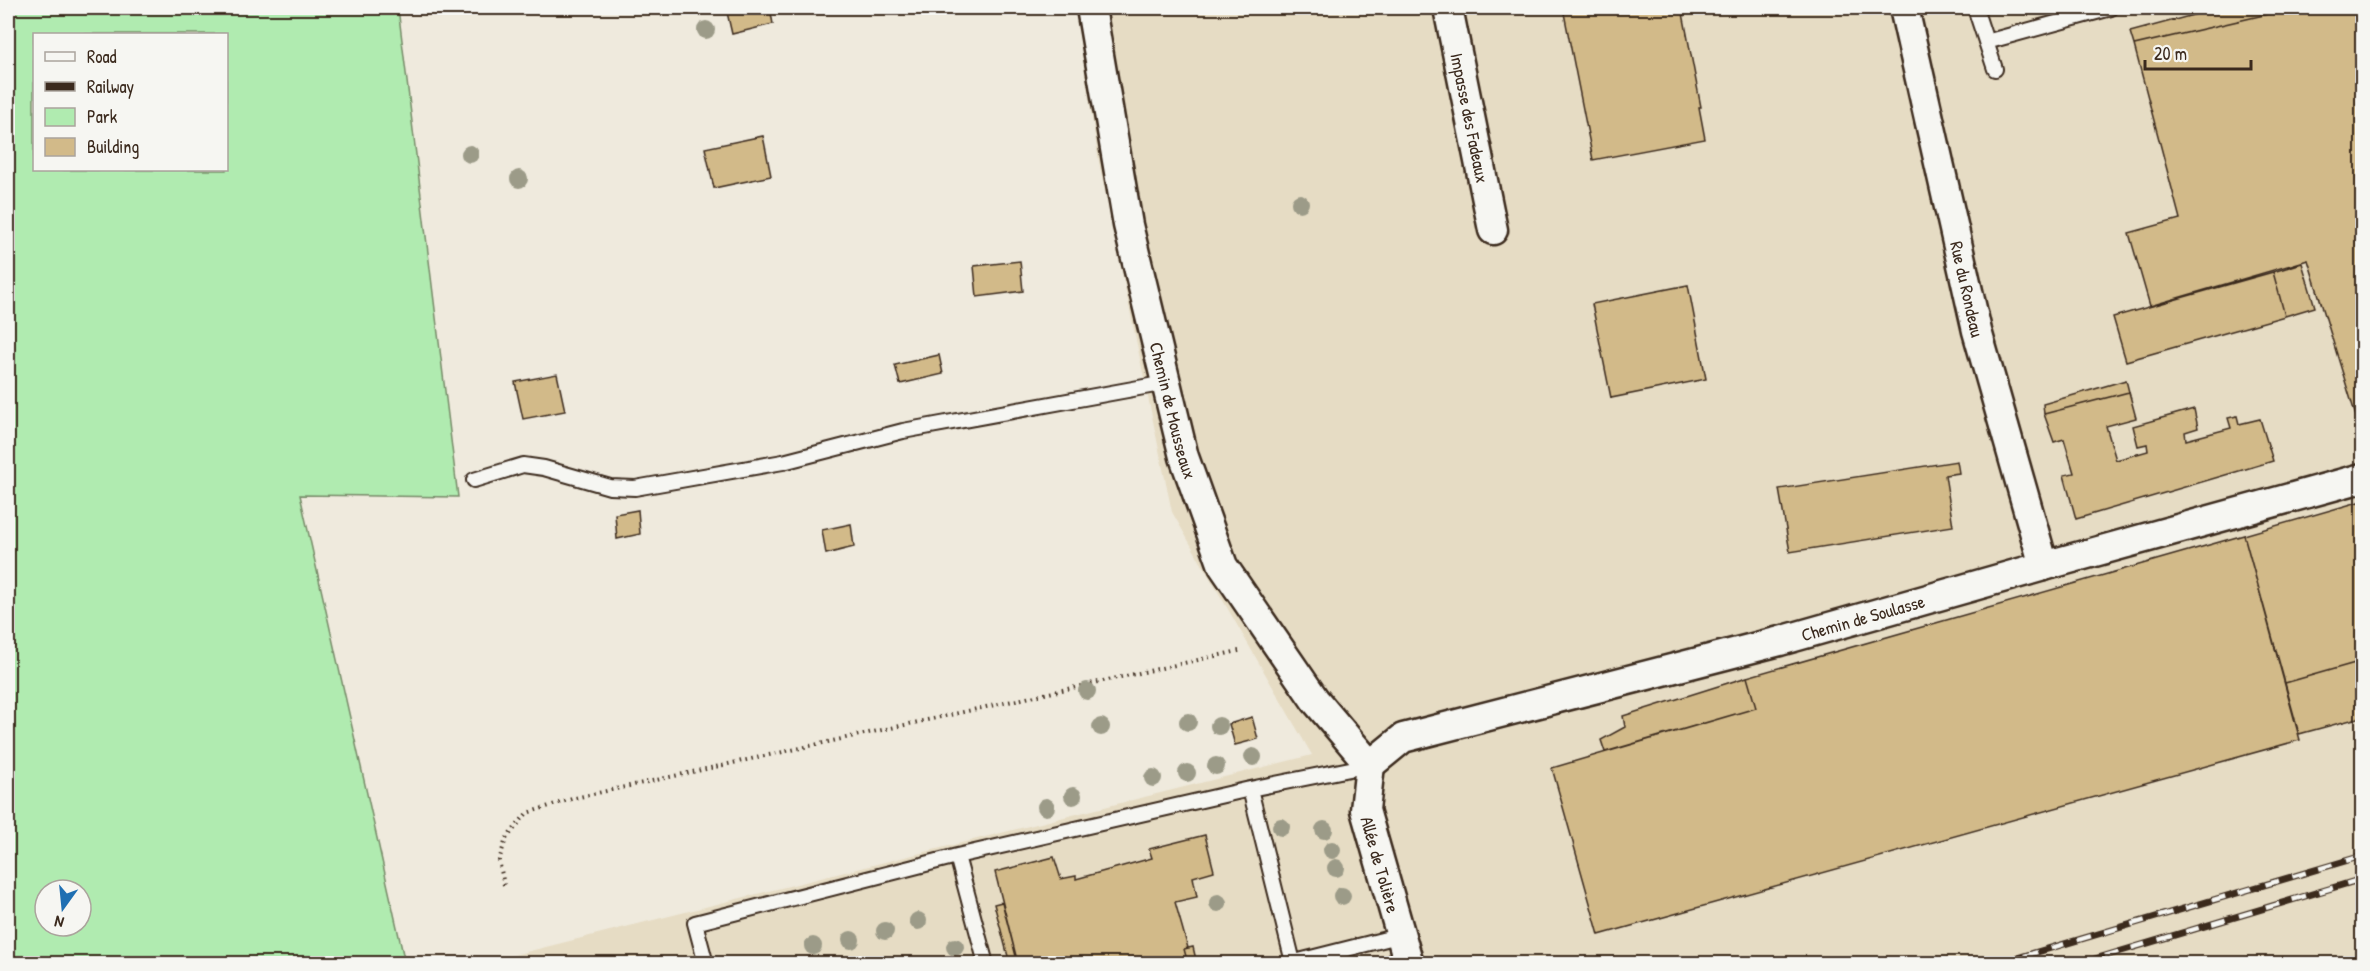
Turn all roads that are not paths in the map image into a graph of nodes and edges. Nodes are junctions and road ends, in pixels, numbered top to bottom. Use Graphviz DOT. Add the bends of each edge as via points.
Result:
graph roads {
  1 [pos="1091,8"];
  2 [pos="1448,8"];
  3 [pos="1904,8"];
  4 [pos="1975,8"];
  5 [pos="2111,8"];
  6 [pos="1986,42"];
  7 [pos="1995,69"];
  8 [pos="1493,230"];
  9 [pos="1166,383"];
  10 [pos="2362,478"];
  11 [pos="474,480"];
  12 [pos="2044,566"];
  13 [pos="1370,765"];
  14 [pos="1250,789"];
  15 [pos="957,856"];
  16 [pos="1402,934"];
  17 [pos="706,963"];
  18 [pos="986,963"];
  19 [pos="1290,963"];
  20 [pos="1409,963"];
  1 -- 9 [label="street, Chemin de Mousseaux" via="1128,225"];
  2 -- 8 [label="street, Impasse des Fadeaux"];
  3 -- 12 [label="street, Rue du Rondeau" via="1977,331"];
  4 -- 6 [label="lane"];
  5 -- 6 [label="lane"];
  6 -- 7 [label="lane"];
  9 -- 11 [label="lane" via="903,431 783,462 635,488 610,487 523,465"];
  9 -- 13 [label="street, Chemin de Mousseaux" via="1184,457 1224,566 1315,700"];
  10 -- 12 [label="street, Chemin de Soulasse"];
  12 -- 13 [label="street, Chemin de Soulasse" via="1780,641 1403,738"];
  13 -- 14 [label="lane"];
  13 -- 16 [label="street, Allée de Tolière" via="1365,810"];
  14 -- 15 [label="lane"];
  14 -- 19 [label="lane"];
  15 -- 17 [label="lane" via="695,923"];
  15 -- 18 [label="lane"];
  16 -- 19 [label="lane"];
  16 -- 20 [label="street, Allée de Tolière"];
}
